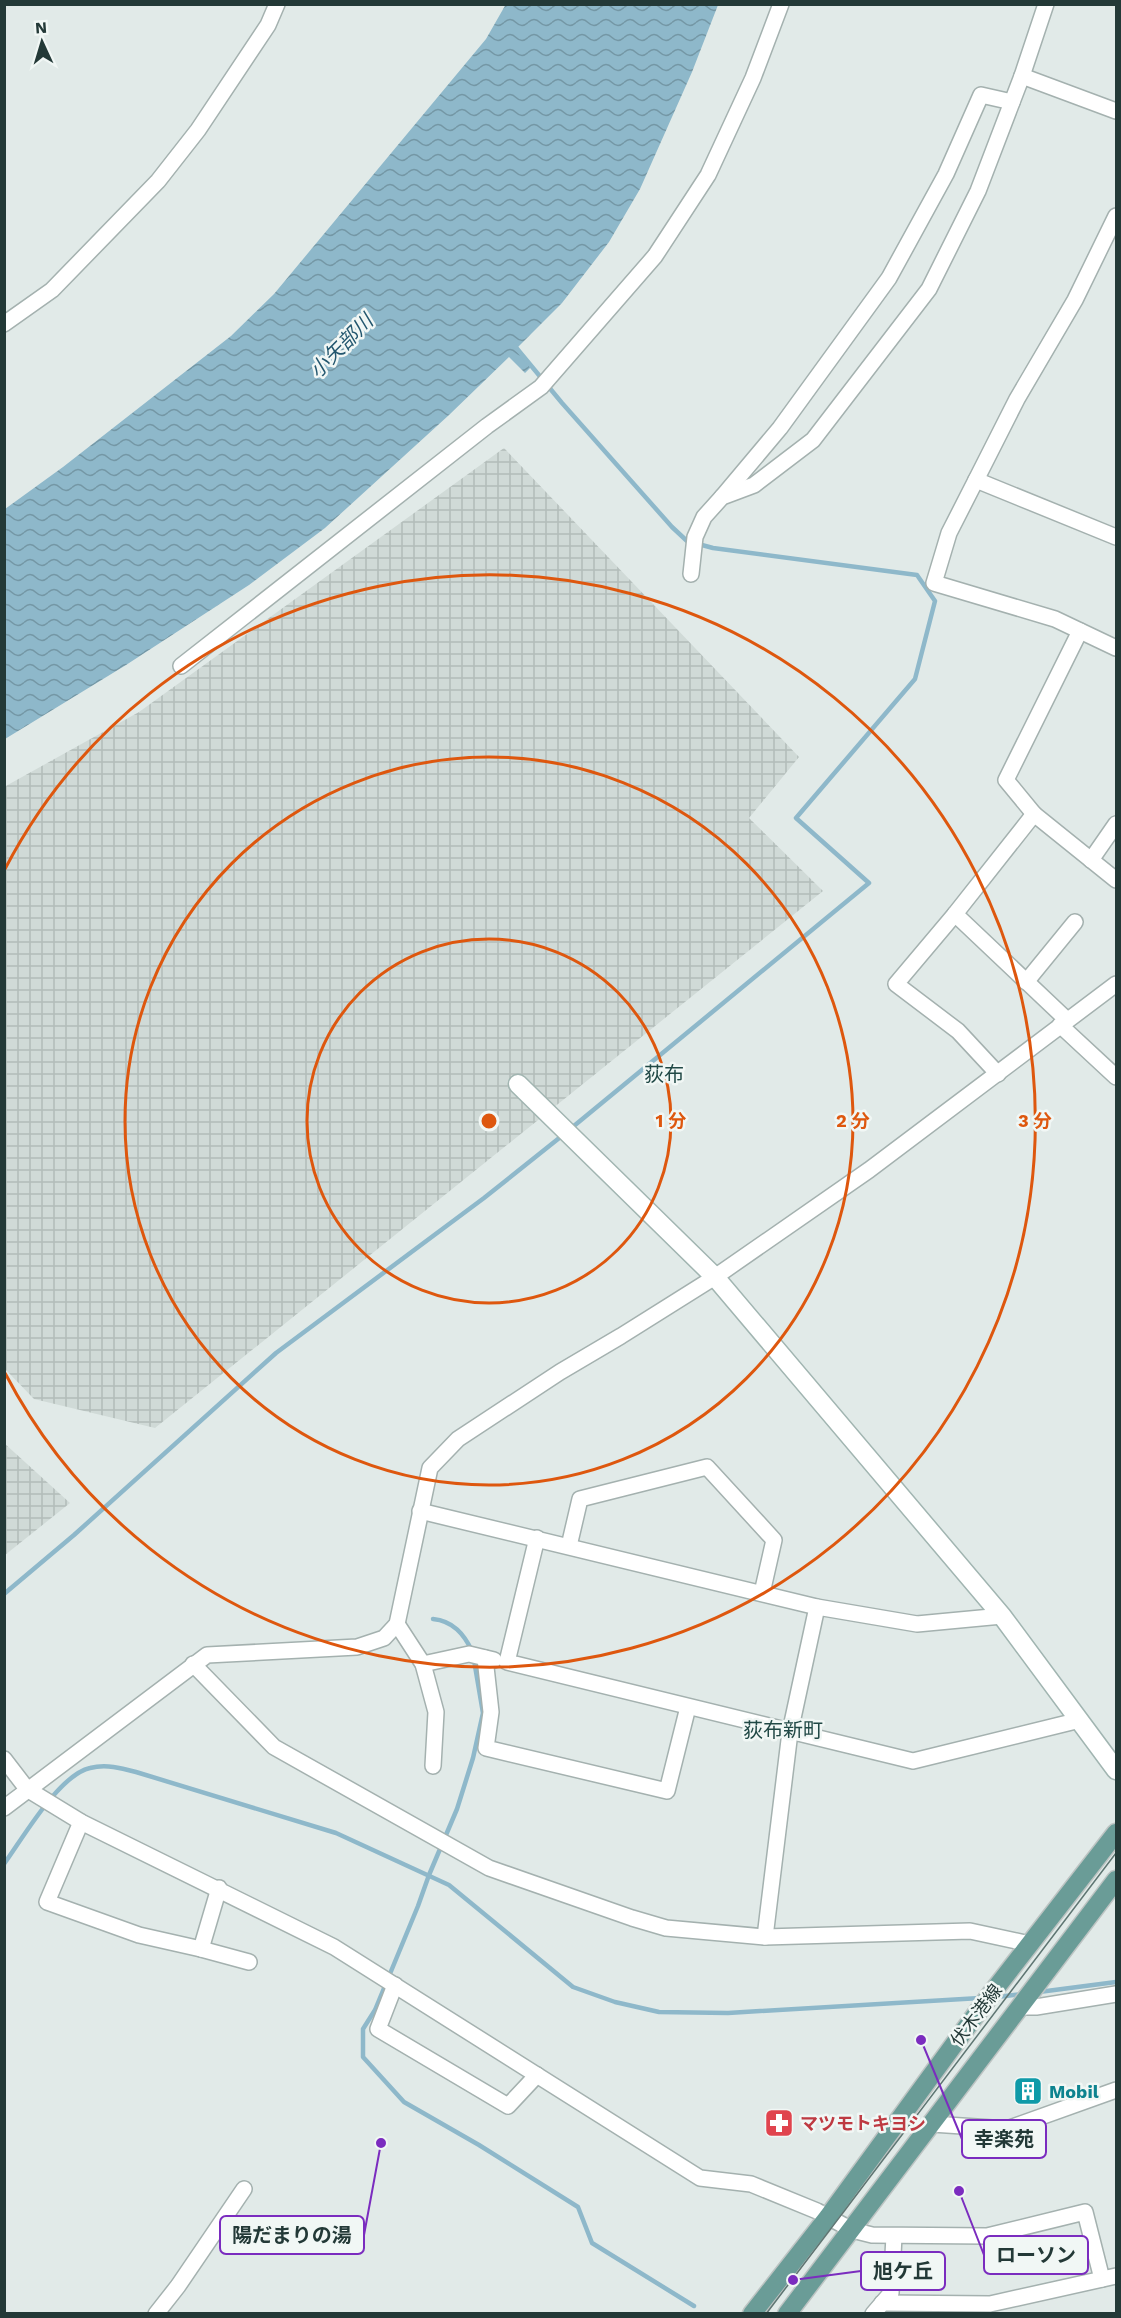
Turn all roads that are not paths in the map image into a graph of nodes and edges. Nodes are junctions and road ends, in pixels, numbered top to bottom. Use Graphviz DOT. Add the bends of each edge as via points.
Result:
graph roads {
  1 [pos="277,4"];
  2 [pos="781,4"];
  3 [pos="1046,4"];
  4 [pos="1022,76"];
  5 [pos="1012,102"];
  6 [pos="1116,111"];
  7 [pos="1116,216"];
  8 [pos="4,324"];
  9 [pos="976,480"];
  10 [pos="722,497"];
  11 [pos="1116,537"];
  12 [pos="691,574"];
  13 [pos="1080,631"];
  14 [pos="1116,648"];
  15 [pos="181,666"];
  16 [pos="1034,814"];
  17 [pos="1116,824"];
  18 [pos="1090,860"];
  19 [pos="1116,880"];
  20 [pos="955,914"];
  21 [pos="1075,922"];
  22 [pos="1026,982"];
  23 [pos="1116,984"];
  24 [pos="1063,1022"];
  25 [pos="998,1074"];
  26 [pos="1116,1077"];
  27 [pos="518,1084"];
  28 [pos="715,1277"];
  29 [pos="420,1511"];
  30 [pos="537,1538"];
  31 [pos="569,1546"];
  32 [pos="762,1593"];
  33 [pos="817,1607"];
  34 [pos="1002,1616"];
  35 [pos="397,1624"];
  36 [pos="485,1658"];
  37 [pos="507,1662"];
  38 [pos="193,1664"];
  39 [pos="423,1664"];
  40 [pos="688,1707"];
  41 [pos="1080,1720"];
  42 [pos="790,1732"];
  43 [pos="4,1759"];
  44 [pos="433,1766"];
  45 [pos="1116,1770"];
  46 [pos="27,1789"];
  47 [pos="4,1808"];
  48 [pos="81,1822"];
  49 [pos="1116,1833"];
  50 [pos="1116,1880"];
  51 [pos="219,1888"];
  52 [pos="765,1937"];
  53 [pos="1030,1944"];
  54 [pos="201,1949"];
  55 [pos="249,1962"];
  56 [pos="394,1985"];
  57 [pos="1116,1994"];
  58 [pos="1020,2007"];
  59 [pos="537,2076"];
  60 [pos="1116,2090"];
  61 [pos="932,2124"];
  62 [pos="244,2189"];
  63 [pos="828,2217"];
  64 [pos="852,2230"];
  65 [pos="894,2236"];
  66 [pos="1109,2278"];
  67 [pos="878,2308"];
  68 [pos="156,2313"];
  69 [pos="752,2313"];
  70 [pos="787,2313"];
  1 -- 8 [label="street" via="268,25 198,130 158,181 52,290"];
  2 -- 15 [label="street" via="753,78 708,175 655,256 541,387"];
  3 -- 4 [label="street"];
  4 -- 5 [label="street"];
  4 -- 6 [label="street"];
  5 -- 10 [label="street" via="978,191 929,289 813,440 754,485"];
  5 -- 10 [label="street" via="981,95 946,174 889,278 780,428"];
  7 -- 9 [label="street" via="1075,300 1017,399"];
  9 -- 11 [label="street"];
  9 -- 13 [label="street" via="950,533 934,583 1055,619"];
  10 -- 12 [label="street" via="704,517 695,537"];
  13 -- 14 [label="street"];
  13 -- 16 [label="street" via="1006,780"];
  16 -- 18 [label="street"];
  16 -- 20 [label="street"];
  17 -- 18 [label="street"];
  18 -- 19 [label="street"];
  20 -- 22 [label="street"];
  20 -- 25 [label="street" via="896,984 958,1031"];
  21 -- 22 [label="street"];
  22 -- 24 [label="street"];
  23 -- 24 [label="street"];
  24 -- 25 [label="street"];
  24 -- 26 [label="street"];
  25 -- 28 [label="street"];
  27 -- 28 [label="street"];
  28 -- 29 [label="street" via="458,1439 430,1468"];
  28 -- 34 [label="street"];
  29 -- 30 [label="street"];
  29 -- 35 [label="street"];
  30 -- 31 [label="street"];
  30 -- 37 [label="street"];
  31 -- 32 [label="street"];
  31 -- 32 [label="street" via="580,1499 707,1467 774,1539"];
  32 -- 33 [label="street"];
  33 -- 34 [label="street" via="917,1624"];
  33 -- 42 [label="street"];
  34 -- 41 [label="street"];
  35 -- 38 [label="street" via="384,1638 357,1647 207,1655"];
  35 -- 39 [label="street"];
  36 -- 37 [label="street"];
  36 -- 39 [label="street" via="469,1654"];
  36 -- 40 [label="street" via="491,1712 486,1748 667,1791"];
  37 -- 40 [label="street"];
  38 -- 46 [label="street"];
  38 -- 52 [label="street" via="274,1747 489,1868 666,1928"];
  39 -- 44 [label="street" via="436,1712"];
  40 -- 42 [label="street"];
  41 -- 42 [label="street" via="913,1761"];
  41 -- 45 [label="street"];
  42 -- 52 [label="street"];
  43 -- 46 [label="street"];
  46 -- 47 [label="street"];
  46 -- 48 [label="street"];
  48 -- 51 [label="street"];
  48 -- 54 [label="street" via="47,1902 139,1935"];
  49 -- 53 [label="main road, 伏木港線"];
  50 -- 58 [label="main road, 伏木港線"];
  51 -- 54 [label="street"];
  51 -- 56 [label="street" via="334,1947"];
  52 -- 53 [label="street" via="970,1931"];
  53 -- 63 [label="main road, 伏木港線"];
  54 -- 55 [label="street"];
  56 -- 59 [label="street"];
  56 -- 59 [label="street" via="378,2029 508,2106"];
  57 -- 58 [label="street"];
  58 -- 61 [label="main road, 伏木港線"];
  59 -- 63 [label="street" via="700,2178 752,2184"];
  60 -- 61 [label="street" via="1007,2129"];
  61 -- 64 [label="main road, 伏木港線"];
  62 -- 68 [label="street"];
  63 -- 64 [label="street"];
  63 -- 69 [label="main road, 伏木港線"];
  64 -- 65 [label="street"];
  64 -- 70 [label="main road, 伏木港線"];
  65 -- 66 [label="street" via="987,2236 1085,2212"];
  65 -- 67 [label="street" via="891,2293"];
  66 -- 67 [label="street" via="990,2304"];
}
